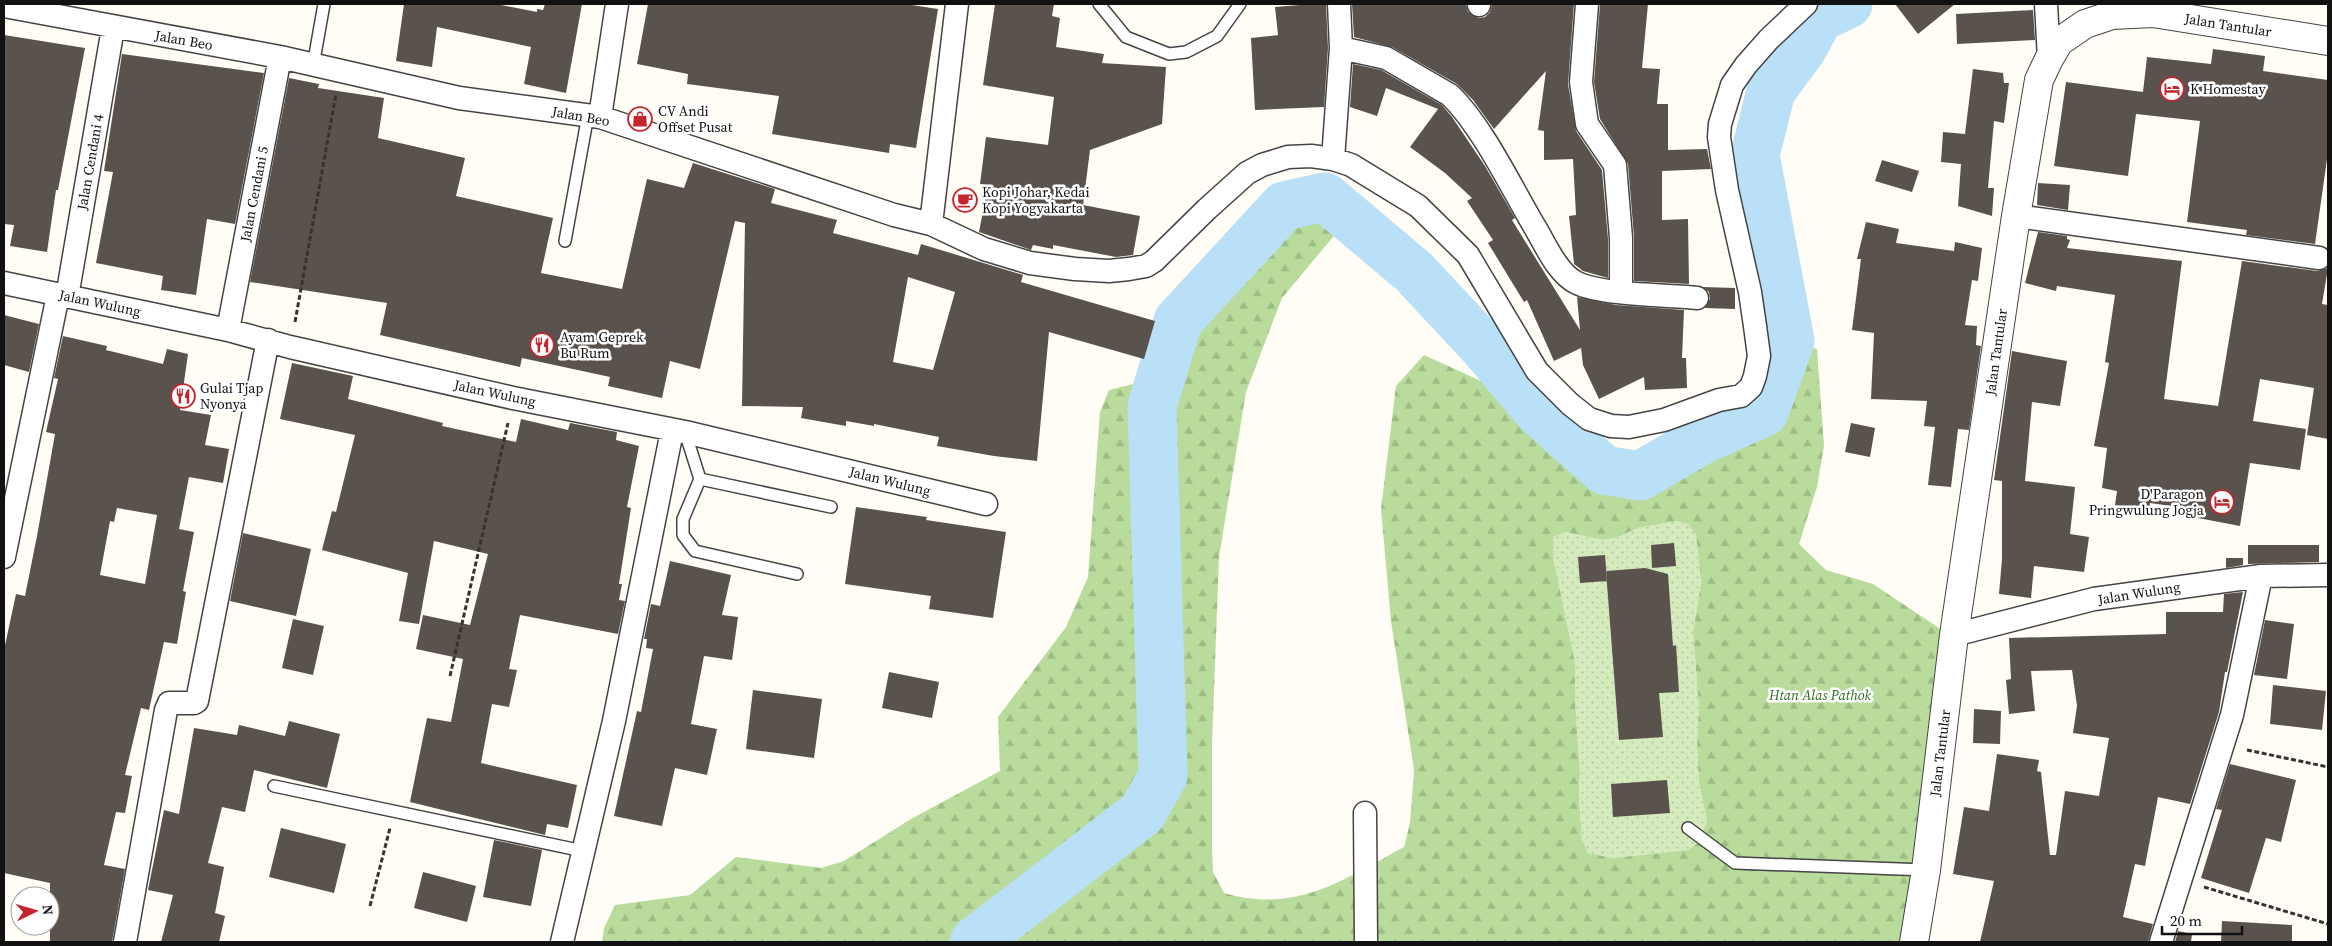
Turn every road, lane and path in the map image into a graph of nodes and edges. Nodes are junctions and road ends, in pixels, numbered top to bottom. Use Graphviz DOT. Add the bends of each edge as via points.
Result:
graph roads {
  1 [pos="324,4"];
  2 [pos="617,4"];
  3 [pos="957,4"];
  4 [pos="1099,4"];
  5 [pos="1240,4"];
  6 [pos="1339,4"];
  7 [pos="1587,4"];
  8 [pos="1806,4"];
  9 [pos="2046,4"];
  10 [pos="4,6"];
  11 [pos="113,28"];
  12 [pos="2328,41"];
  13 [pos="1341,48"];
  14 [pos="280,57"];
  15 [pos="2049,59"];
  16 [pos="313,66"];
  17 [pos="340,72"];
  18 [pos="594,116"];
  19 [pos="1333,159"];
  20 [pos="2016,216"];
  21 [pos="931,224"];
  22 [pos="565,242"];
  23 [pos="2319,258"];
  24 [pos="4,283"];
  25 [pos="1621,292"];
  26 [pos="62,296"];
  27 [pos="1697,298"];
  28 [pos="228,330"];
  29 [pos="268,340"];
  30 [pos="290,347"];
  31 [pos="513,398"];
  32 [pos="679,431"];
  33 [pos="700,478"];
  34 [pos="986,504"];
  35 [pos="831,507"];
  36 [pos="4,557"];
  37 [pos="797,574"];
  38 [pos="2328,575"];
  39 [pos="2261,576"];
  40 [pos="1954,635"];
  41 [pos="450,676"];
  42 [pos="2222,745"];
  43 [pos="2328,767"];
  44 [pos="274,786"];
  45 [pos="394,813"];
  46 [pos="1366,813"];
  47 [pos="1688,828"];
  48 [pos="583,851"];
  49 [pos="1926,870"];
  50 [pos="2179,880"];
  51 [pos="370,906"];
  52 [pos="2328,924"];
  53 [pos="124,942"];
  54 [pos="562,942"];
  55 [pos="1366,942"];
  56 [pos="1914,942"];
  57 [pos="2161,942"];
  1 -- 16 [label="lane"];
  2 -- 18 [label="street"];
  3 -- 21 [label="street"];
  4 -- 5 [label="lane" via="1126,37 1168,54 1186,52 1218,36"];
  6 -- 13 [label="street"];
  7 -- 25 [label="street" via="1581,82 1587,124 1615,165"];
  8 -- 19 [label="street, Jalan Beo" via="1746,65 1732,85 1720,124 1721,154 1750,292 1759,356 1751,387 1741,396 1629,427 1610,426 1590,419 1536,371 1468,255 1418,206 1351,165"];
  9 -- 15 [label="street"];
  10 -- 11 [label="street, Jalan Beo"];
  11 -- 14 [label="street, Jalan Beo"];
  11 -- 26 [label="street, Jalan Cendani 4"];
  12 -- 15 [label="street, Jalan Tantular" via="2153,13 2112,15 2085,24 2059,42"];
  13 -- 19 [label="street"];
  13 -- 25 [label="street" via="1386,58 1450,95 1474,125 1549,251 1568,276 1584,285"];
  14 -- 16 [label="street, Jalan Beo"];
  14 -- 28 [label="street, Jalan Cendani 5"];
  15 -- 20 [label="street, Jalan Tantular" via="2039,80"];
  16 -- 17 [label="street, Jalan Beo"];
  17 -- 18 [label="street, Jalan Beo" via="459,98"];
  17 -- 30 [label="path"];
  18 -- 21 [label="street, Jalan Beo" via="894,215"];
  18 -- 22 [label="lane"];
  19 -- 21 [label="street, Jalan Beo" via="1288,157 1247,173 1154,261 1129,269 1075,269 1030,263 984,249"];
  20 -- 23 [label="street"];
  20 -- 40 [label="street, Jalan Tantular"];
  24 -- 26 [label="street, Jalan Wulung"];
  25 -- 27 [label="street"];
  26 -- 28 [label="street, Jalan Wulung"];
  26 -- 36 [label="street, Jalan Cendani 4"];
  28 -- 29 [label="street, Jalan Wulung"];
  29 -- 30 [label="street, Jalan Wulung"];
  29 -- 53 [label="street" via="197,701 169,703 166,710"];
  30 -- 31 [label="street, Jalan Wulung"];
  31 -- 32 [label="street, Jalan Wulung"];
  31 -- 41 [label="path"];
  32 -- 33 [label="lane"];
  32 -- 34 [label="street, Jalan Wulung"];
  32 -- 48 [label="street"];
  33 -- 35 [label="lane"];
  33 -- 37 [label="lane" via="683,519 683,535 695,551"];
  38 -- 39 [label="street, Jalan Wulung"];
  39 -- 40 [label="street, Jalan Wulung" via="2094,599"];
  39 -- 42 [label="street" via="2232,715"];
  40 -- 49 [label="street, Jalan Tantular"];
  42 -- 43 [label="path"];
  42 -- 50 [label="street"];
  44 -- 45 [label="lane"];
  45 -- 48 [label="lane"];
  45 -- 51 [label="path"];
  46 -- 55 [label="street"];
  47 -- 49 [label="lane" via="1735,863"];
  48 -- 54 [label="street"];
  49 -- 56 [label="street, Jalan Tantular"];
  50 -- 52 [label="path"];
  50 -- 57 [label="street"];
}
